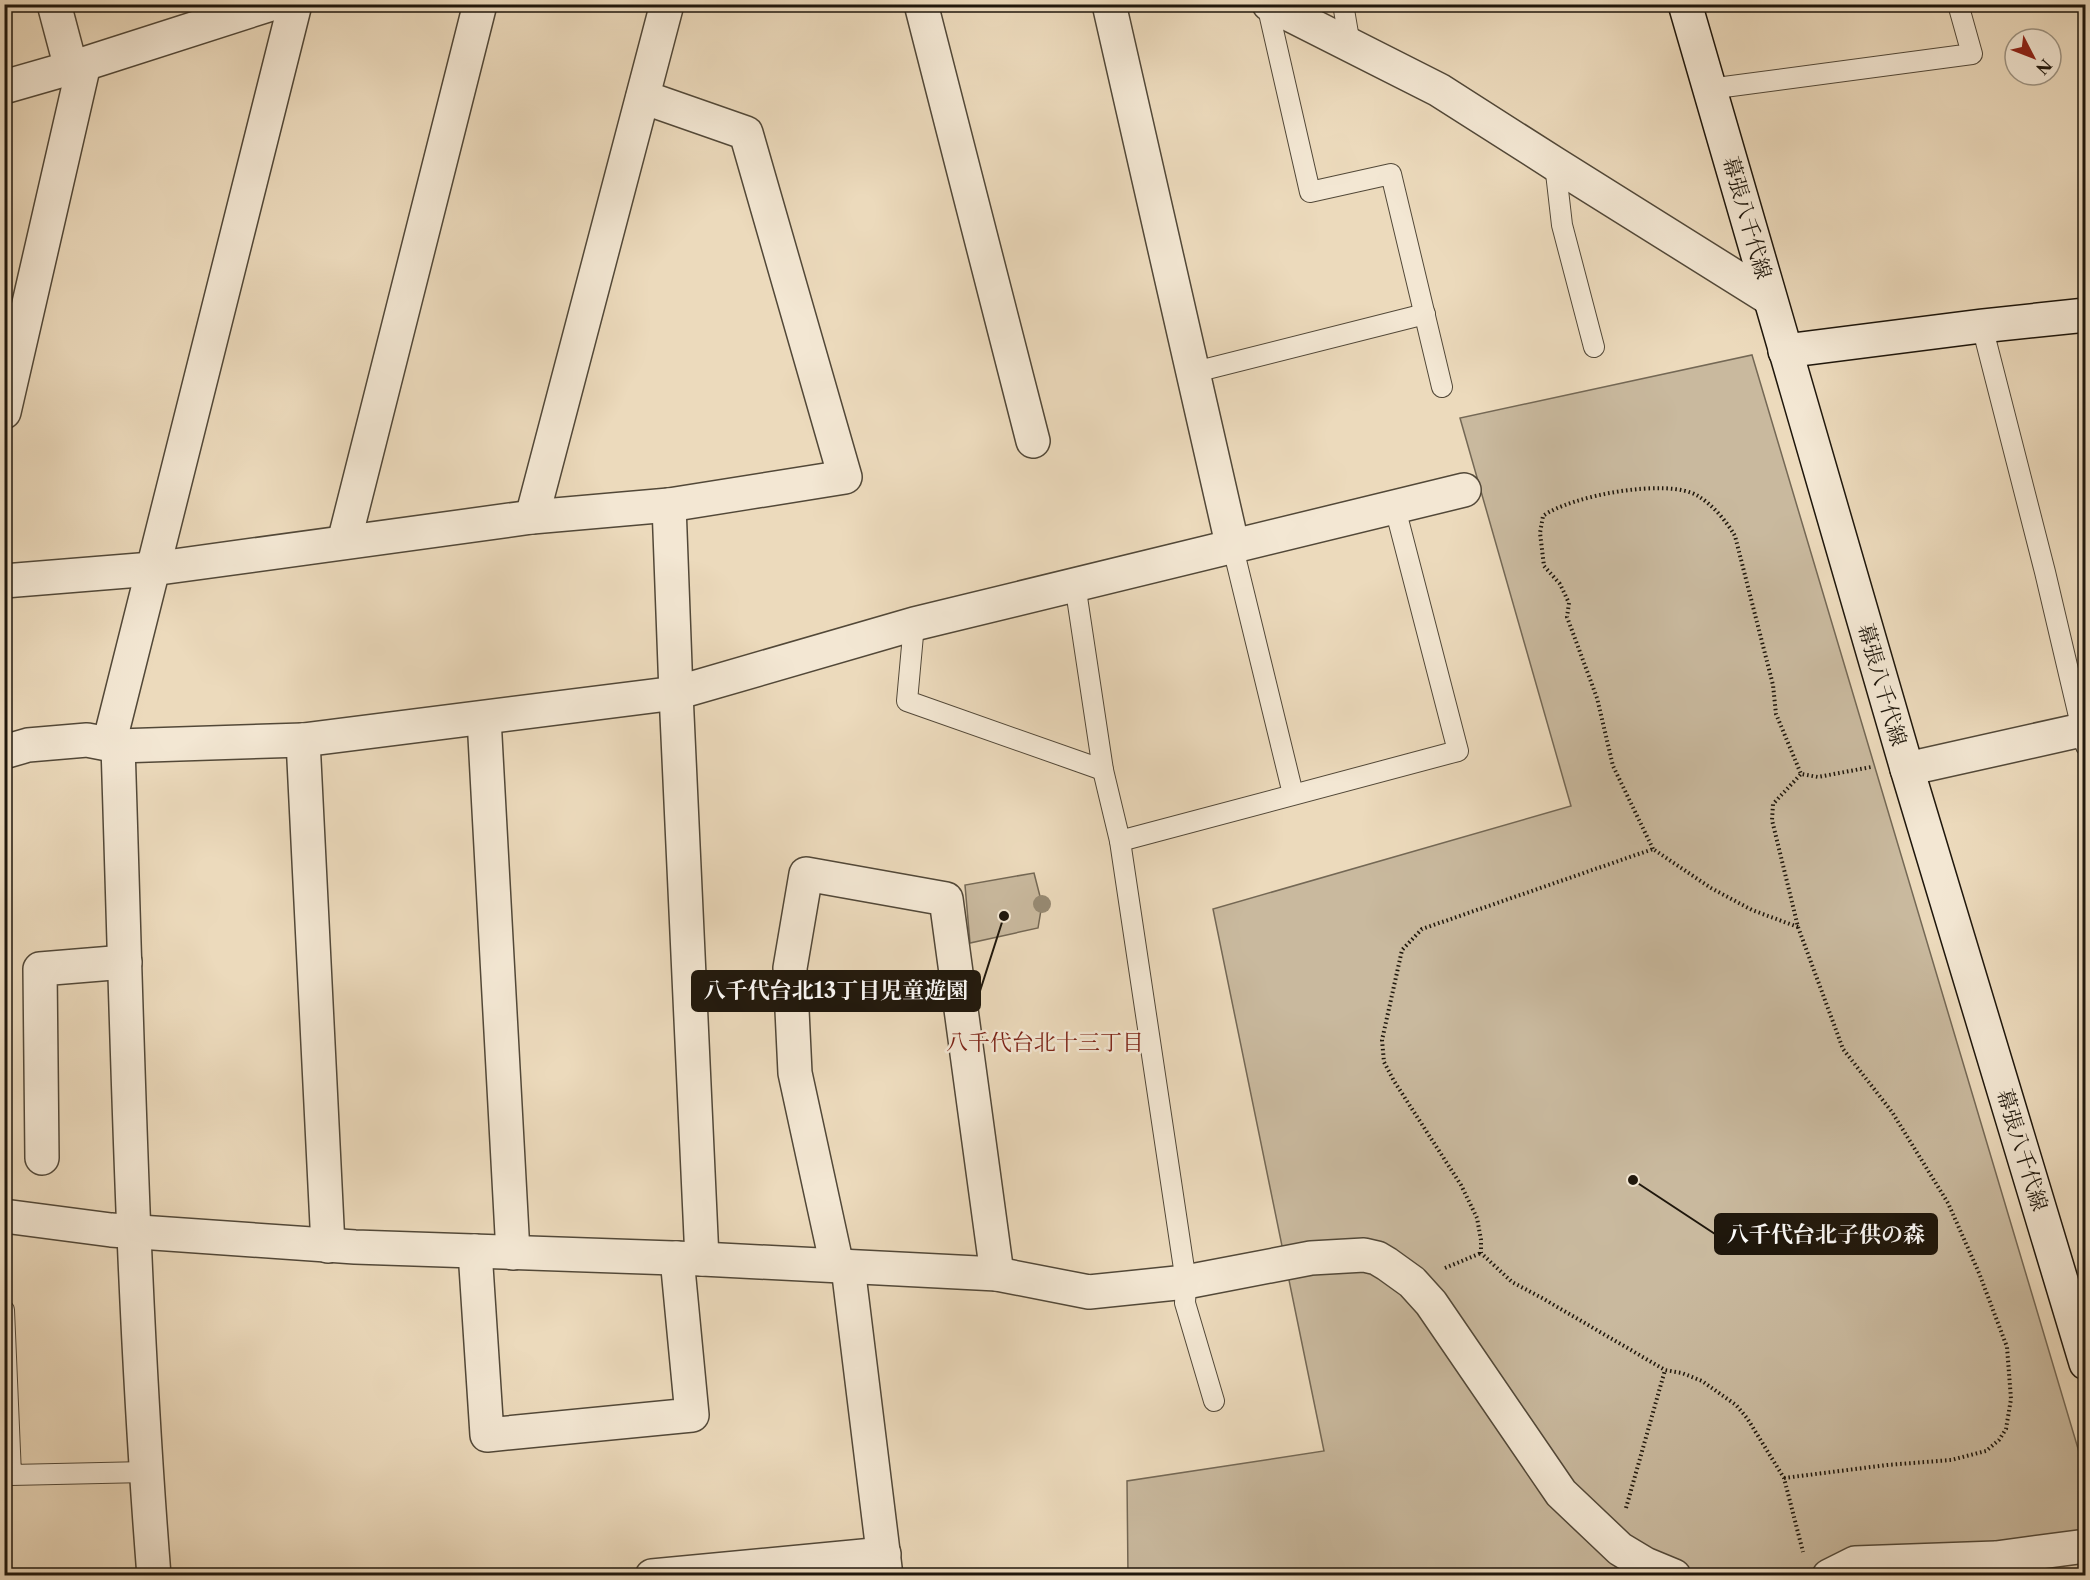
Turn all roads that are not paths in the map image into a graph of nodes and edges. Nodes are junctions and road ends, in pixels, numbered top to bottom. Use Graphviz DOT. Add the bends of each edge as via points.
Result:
graph roads {
  1 [pos="54,4"];
  2 [pos="271,4"];
  3 [pos="295,4"];
  4 [pos="480,4"];
  5 [pos="667,4"];
  6 [pos="921,4"];
  7 [pos="1109,4"];
  8 [pos="1268,4"];
  9 [pos="1342,4"];
  10 [pos="1685,4"];
  11 [pos="1958,4"];
  12 [pos="1350,45"];
  13 [pos="78,66"];
  14 [pos="4,87"];
  15 [pos="1709,89"];
  16 [pos="643,97"];
  17 [pos="1555,164"];
  18 [pos="1769,298"];
  19 [pos="1425,314"];
  20 [pos="2085,315"];
  21 [pos="1982,326"];
  22 [pos="1594,347"];
  23 [pos="1785,351"];
  24 [pos="1191,373"];
  25 [pos="1442,387"];
  26 [pos="4,412"];
  27 [pos="1033,441"];
  28 [pos="1464,490"];
  29 [pos="669,505"];
  30 [pos="1395,508"];
  31 [pos="532,518"];
  32 [pos="344,542"];
  33 [pos="1233,548"];
  34 [pos="152,569"];
  35 [pos="4,581"];
  36 [pos="1075,584"];
  37 [pos="914,624"];
  38 [pos="676,693"];
  39 [pos="484,718"];
  40 [pos="2084,735"];
  41 [pos="303,740"];
  42 [pos="114,745"];
  43 [pos="4,752"];
  44 [pos="1892,768"];
  45 [pos="1103,770"];
  46 [pos="1293,794"];
  47 [pos="1120,841"];
  48 [pos="125,962"];
  49 [pos="42,1158"];
  50 [pos="4,1216"];
  51 [pos="134,1232"];
  52 [pos="328,1246"];
  53 [pos="475,1251"];
  54 [pos="513,1253"];
  55 [pos="690,1258"];
  56 [pos="842,1267"];
  57 [pos="997,1274"];
  58 [pos="1186,1282"];
  59 [pos="4,1310"];
  60 [pos="2085,1363"];
  61 [pos="1214,1401"];
  62 [pos="146,1472"];
  63 [pos="2085,1546"];
  64 [pos="885,1565"];
  65 [pos="1817,1567"];
  66 [pos="154,1575"];
  67 [pos="652,1575"];
  68 [pos="1674,1575"];
  1 -- 13 [label="street"];
  2 -- 13 [label="street"];
  3 -- 34 [label="street"];
  4 -- 32 [label="street"];
  5 -- 16 [label="street"];
  6 -- 27 [label="street"];
  7 -- 24 [label="street"];
  8 -- 12 [label="street"];
  8 -- 19 [label="lane" via="1310,192 1391,174"];
  9 -- 12 [label="lane"];
  10 -- 15 [label="street, 幕張八千代線"];
  11 -- 15 [label="lane" via="1972,54"];
  12 -- 17 [label="street" via="1439,90"];
  13 -- 14 [label="street"];
  13 -- 26 [label="street"];
  15 -- 18 [label="street, 幕張八千代線"];
  16 -- 29 [label="street" via="746,133 845,477"];
  16 -- 31 [label="street"];
  17 -- 18 [label="street"];
  17 -- 22 [label="lane" via="1562,225"];
  18 -- 23 [label="street, 幕張八千代線"];
  19 -- 24 [label="lane"];
  19 -- 25 [label="lane"];
  20 -- 21 [label="street"];
  21 -- 23 [label="street"];
  21 -- 40 [label="lane"];
  23 -- 44 [label="street, 幕張八千代線"];
  24 -- 33 [label="street"];
  28 -- 30 [label="street"];
  29 -- 31 [label="street"];
  29 -- 38 [label="street"];
  30 -- 33 [label="street"];
  30 -- 46 [label="lane" via="1458,751"];
  31 -- 32 [label="street"];
  32 -- 34 [label="street"];
  33 -- 36 [label="street"];
  33 -- 46 [label="lane"];
  34 -- 35 [label="street"];
  34 -- 42 [label="street"];
  36 -- 37 [label="street"];
  36 -- 45 [label="lane"];
  37 -- 38 [label="street"];
  37 -- 45 [label="lane" via="907,700"];
  38 -- 39 [label="street"];
  38 -- 55 [label="street"];
  39 -- 41 [label="street"];
  39 -- 54 [label="street"];
  40 -- 44 [label="street"];
  41 -- 42 [label="street"];
  41 -- 52 [label="street"];
  42 -- 43 [label="street" via="87,740 28,745"];
  42 -- 48 [label="street"];
  44 -- 60 [label="street, 幕張八千代線"];
  45 -- 47 [label="lane"];
  46 -- 47 [label="lane"];
  47 -- 58 [label="lane"];
  48 -- 49 [label="street" via="40,969"];
  48 -- 51 [label="street"];
  50 -- 51 [label="street"];
  51 -- 52 [label="street"];
  51 -- 62 [label="street"];
  52 -- 53 [label="street"];
  53 -- 54 [label="street"];
  53 -- 55 [label="street" via="488,1435 692,1415"];
  54 -- 55 [label="street"];
  55 -- 56 [label="street"];
  56 -- 57 [label="street"];
  56 -- 57 [label="street" via="795,1073 790,968 806,874 946,899"];
  56 -- 64 [label="street"];
  57 -- 58 [label="street" via="1089,1292"];
  58 -- 61 [label="lane" via="1185,1303"];
  58 -- 68 [label="street" via="1311,1258 1364,1256 1388,1264 1431,1303 1561,1494 1615,1544 1645,1564"];
  59 -- 62 [label="lane" via="11,1475"];
  62 -- 66 [label="street"];
  63 -- 65 [label="street" via="1996,1558"];
  64 -- 67 [label="street"];
}
